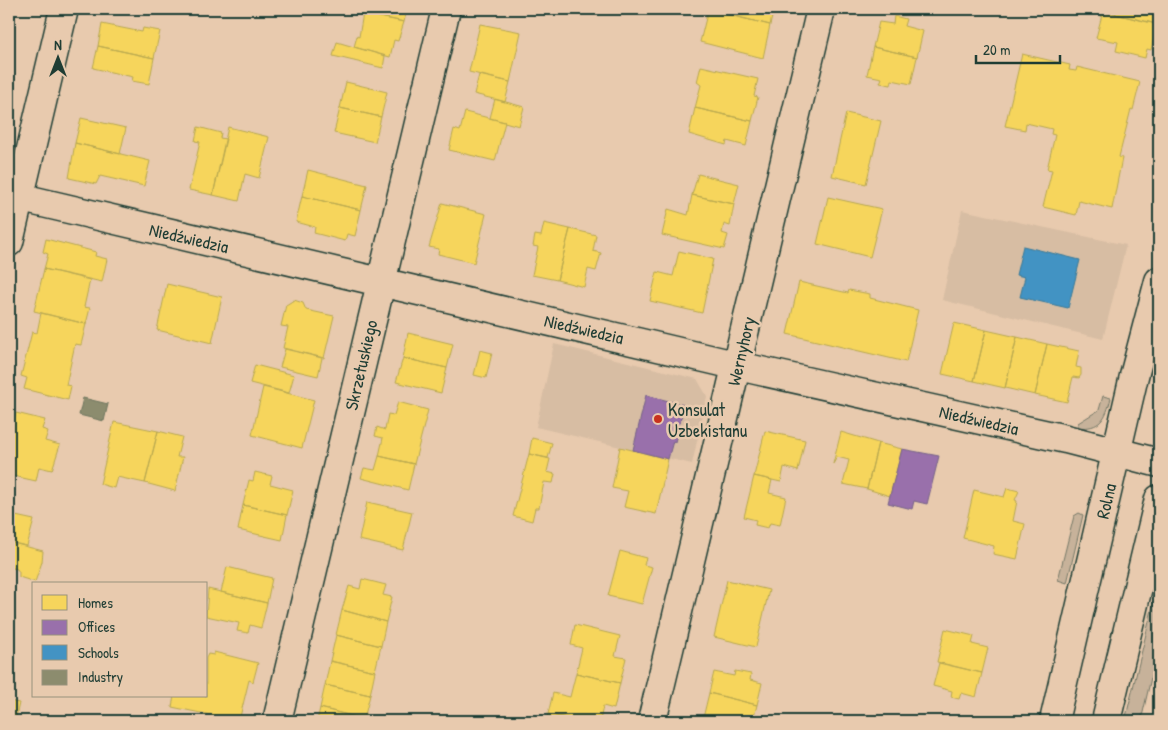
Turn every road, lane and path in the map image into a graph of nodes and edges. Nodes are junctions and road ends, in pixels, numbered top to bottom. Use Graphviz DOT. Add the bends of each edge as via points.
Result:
graph roads {
  1 [pos="64,9"];
  2 [pos="446,9"];
  3 [pos="821,9"];
  4 [pos="14,196"];
  5 [pos="9,242"];
  6 [pos="1159,281"];
  7 [pos="382,282"];
  8 [pos="738,366"];
  9 [pos="1117,451"];
  10 [pos="1159,463"];
  11 [pos="1159,499"];
  12 [pos="277,721"];
  13 [pos="652,721"];
  14 [pos="1054,721"];
  15 [pos="1106,721"];
  1 -- 4 [label="street"];
  2 -- 7 [label="street, Skrzetuskiego"];
  3 -- 8 [label="street, Wernyhory"];
  4 -- 5 [label="street"];
  4 -- 7 [label="street, Niedźwiedzia"];
  6 -- 9 [label="street, Rolna"];
  7 -- 8 [label="street, Niedźwiedzia"];
  7 -- 12 [label="street, Skrzetuskiego"];
  8 -- 9 [label="street, Niedźwiedzia"];
  8 -- 13 [label="street, Wernyhory"];
  9 -- 10 [label="street, Niedźwiedzia"];
  9 -- 14 [label="street, Rolna"];
  11 -- 15 [label="street"];
}
